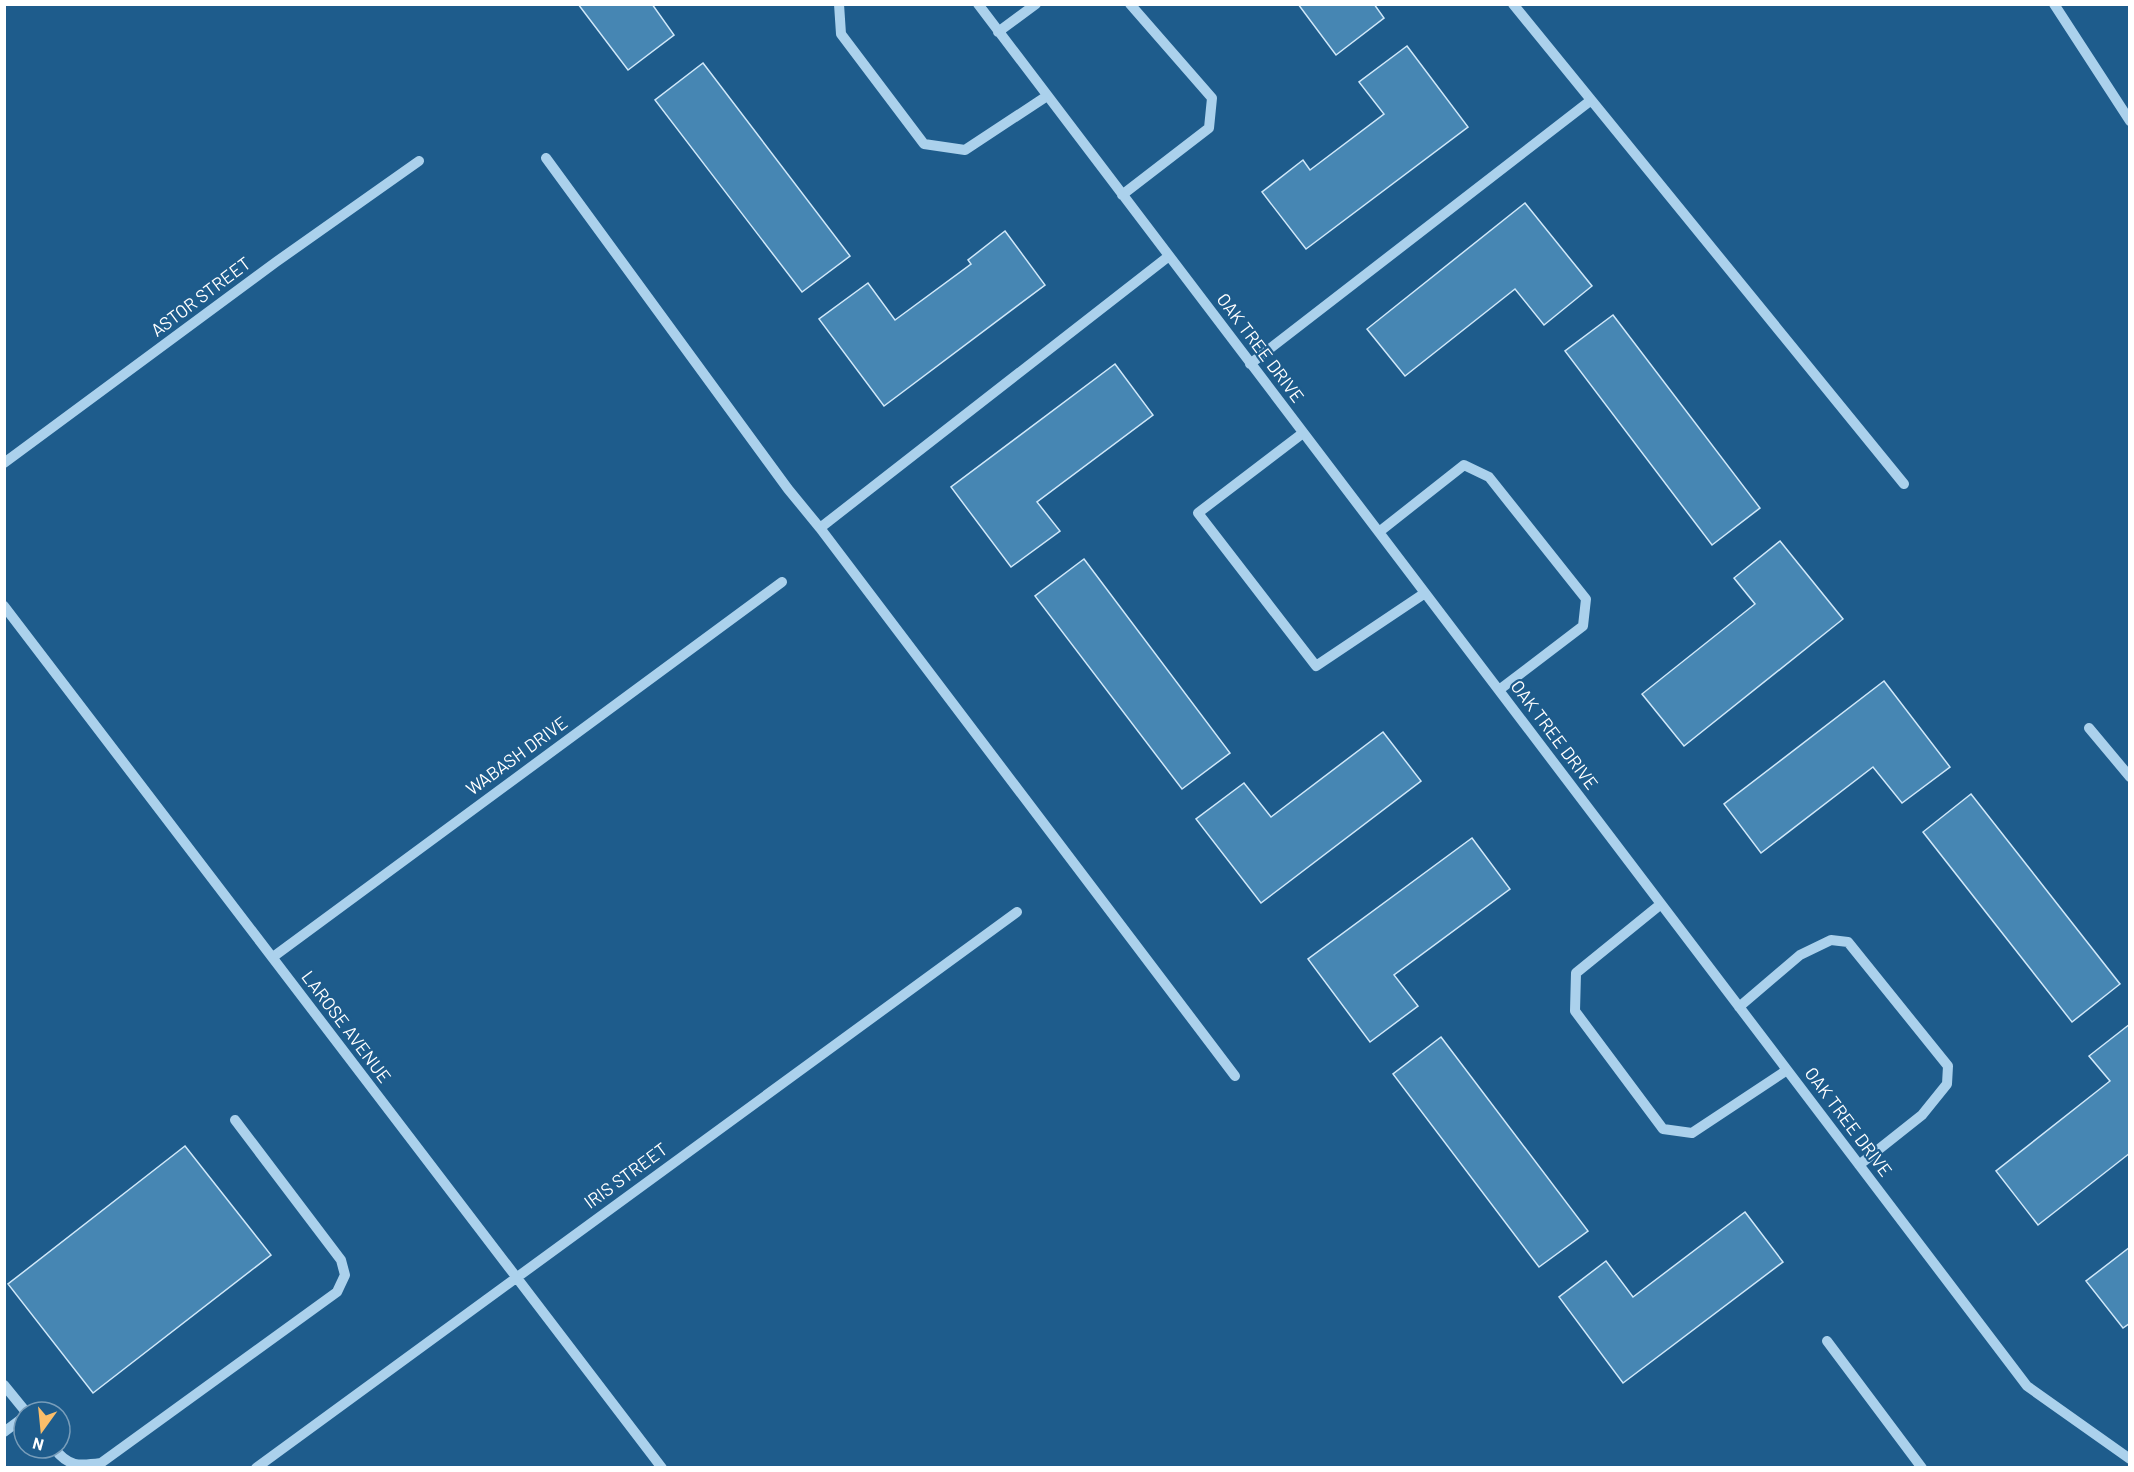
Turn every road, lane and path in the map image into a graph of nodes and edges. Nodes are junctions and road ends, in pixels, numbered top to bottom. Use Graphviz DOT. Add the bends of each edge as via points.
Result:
graph roads {
  1 [pos="839,4"];
  2 [pos="978,4"];
  3 [pos="1036,4"];
  4 [pos="1130,4"];
  5 [pos="1512,4"];
  6 [pos="2054,4"];
  7 [pos="998,32"];
  8 [pos="1047,96"];
  9 [pos="1590,101"];
  10 [pos="2130,121"];
  11 [pos="546,158"];
  12 [pos="419,161"];
  13 [pos="1122,195"];
  14 [pos="1169,256"];
  15 [pos="1250,363"];
  16 [pos="1304,433"];
  17 [pos="4,463"];
  18 [pos="1904,484"];
  19 [pos="820,528"];
  20 [pos="1378,532"];
  21 [pos="782,582"];
  22 [pos="1425,593"];
  23 [pos="4,606"];
  24 [pos="1499,690"];
  25 [pos="2088,728"];
  26 [pos="2130,777"];
  27 [pos="1661,904"];
  28 [pos="1017,912"];
  29 [pos="273,957"];
  30 [pos="1739,1007"];
  31 [pos="1787,1070"];
  32 [pos="1235,1076"];
  33 [pos="235,1120"];
  34 [pos="1859,1165"];
  35 [pos="517,1277"];
  36 [pos="1827,1341"];
  37 [pos="4,1385"];
  38 [pos="16,1400"];
  39 [pos="2130,1459"];
  40 [pos="69,1460"];
  41 [pos="256,1467"];
  42 [pos="662,1467"];
  43 [pos="1922,1467"];
  1 -- 8 [label="street" via="841,34 924,144 965,150"];
  2 -- 7 [label="street, OAK TREE DRIVE"];
  3 -- 7 [label="street"];
  4 -- 13 [label="street" via="1212,98 1209,128"];
  5 -- 9 [label="street"];
  6 -- 10 [label="street"];
  7 -- 8 [label="street, OAK TREE DRIVE"];
  8 -- 13 [label="street, OAK TREE DRIVE"];
  9 -- 15 [label="street"];
  9 -- 18 [label="street"];
  11 -- 19 [label="street"];
  12 -- 17 [label="street, ASTOR STREET"];
  13 -- 14 [label="street, OAK TREE DRIVE"];
  14 -- 15 [label="street, OAK TREE DRIVE"];
  14 -- 19 [label="street"];
  15 -- 16 [label="street, OAK TREE DRIVE"];
  16 -- 20 [label="street, OAK TREE DRIVE"];
  16 -- 22 [label="street" via="1198,513 1316,666"];
  19 -- 32 [label="street"];
  20 -- 22 [label="street, OAK TREE DRIVE"];
  20 -- 24 [label="street" via="1464,465 1489,477 1586,599 1583,626"];
  21 -- 29 [label="street, WABASH DRIVE"];
  22 -- 24 [label="street, OAK TREE DRIVE"];
  23 -- 29 [label="street, LAROSE AVENUE"];
  24 -- 27 [label="street, OAK TREE DRIVE"];
  25 -- 26 [label="street"];
  27 -- 30 [label="street, OAK TREE DRIVE"];
  27 -- 31 [label="street" via="1576,973 1575,1011 1663,1129 1692,1133"];
  28 -- 35 [label="street, IRIS STREET"];
  29 -- 35 [label="street, LAROSE AVENUE"];
  30 -- 31 [label="street, OAK TREE DRIVE"];
  30 -- 34 [label="street" via="1800,955 1831,940 1848,942 1948,1066 1947,1084 1922,1115"];
  31 -- 34 [label="street, OAK TREE DRIVE"];
  33 -- 40 [label="street" via="341,1260 345,1275 337,1292 101,1463 80,1466"];
  34 -- 39 [label="street, OAK TREE DRIVE" via="2027,1386"];
  35 -- 41 [label="street, IRIS STREET"];
  35 -- 42 [label="street, LAROSE AVENUE"];
  36 -- 43 [label="street"];
  37 -- 38 [label="street"];
}
